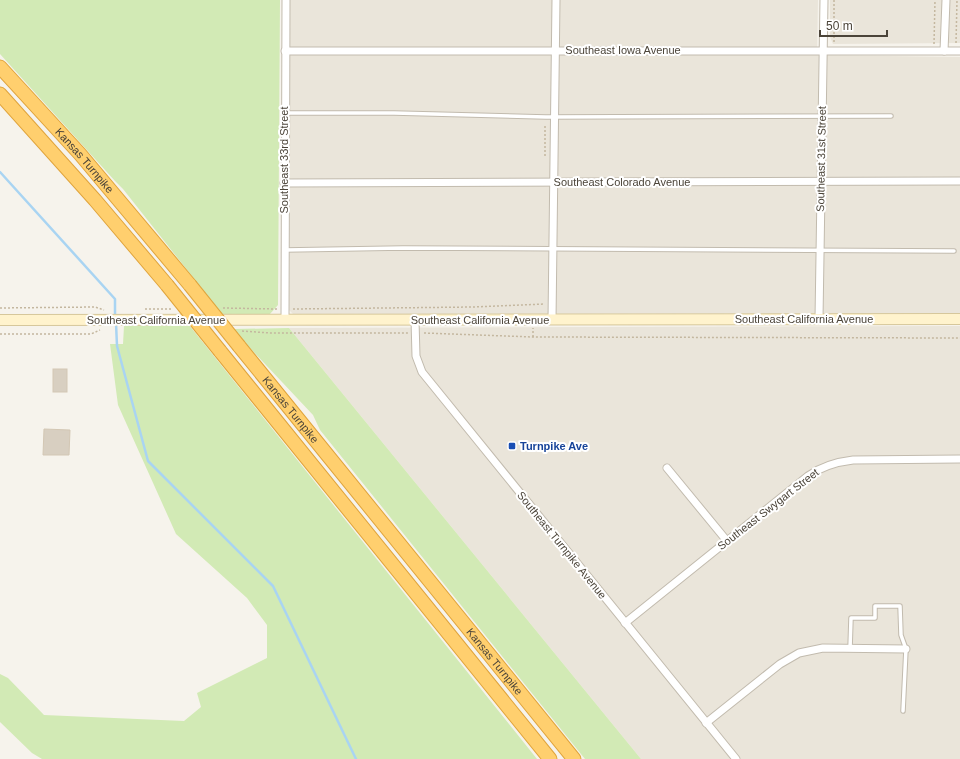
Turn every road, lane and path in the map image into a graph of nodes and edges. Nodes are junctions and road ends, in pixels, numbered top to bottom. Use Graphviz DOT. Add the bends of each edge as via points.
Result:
graph roads {
  1 [pos="286,0"];
  2 [pos="556,0"];
  3 [pos="824,0"];
  4 [pos="834,0"];
  5 [pos="935,0"];
  6 [pos="946,0"];
  7 [pos="957,0"];
  8 [pos="556,50"];
  9 [pos="823,50"];
  10 [pos="835,50"];
  11 [pos="933,50"];
  12 [pos="944,50"];
  13 [pos="285,51"];
  14 [pos="958,51"];
  15 [pos="0,67"];
  16 [pos="0,94"];
  17 [pos="285,113"];
  18 [pos="555,116"];
  19 [pos="822,116"];
  20 [pos="891,116"];
  21 [pos="960,181"];
  22 [pos="555,182"];
  23 [pos="821,182"];
  24 [pos="284,183"];
  25 [pos="553,249"];
  26 [pos="284,250"];
  27 [pos="818,250"];
  28 [pos="954,251"];
  29 [pos="534,305"];
  30 [pos="0,308"];
  31 [pos="221,308"];
  32 [pos="175,309"];
  33 [pos="285,309"];
  34 [pos="109,310"];
  35 [pos="144,310"];
  36 [pos="819,318"];
  37 [pos="960,318"];
  38 [pos="0,320"];
  39 [pos="285,320"];
  40 [pos="415,320"];
  41 [pos="552,320"];
  42 [pos="102,329"];
  43 [pos="240,331"];
  44 [pos="415,332"];
  45 [pos="0,334"];
  46 [pos="960,338"];
  47 [pos="960,459"];
  48 [pos="667,468"];
  49 [pos="727,541"];
  50 [pos="625,623"];
  51 [pos="850,649"];
  52 [pos="906,649"];
  53 [pos="903,711"];
  54 [pos="706,723"];
  55 [pos="550,759"];
  56 [pos="574,759"];
  57 [pos="736,759"];
  1 -- 13 [label="street, Southeast 33rd Street"];
  2 -- 8 [label="street"];
  3 -- 9 [label="street, Southeast 31st Street"];
  4 -- 10 [label="path"];
  5 -- 11 [label="path"];
  6 -- 12 [label="street"];
  7 -- 14 [label="path"];
  8 -- 9 [label="street, Southeast Iowa Avenue"];
  8 -- 13 [label="street, Southeast Iowa Avenue"];
  8 -- 18 [label="street"];
  9 -- 10 [label="street, Southeast Iowa Avenue"];
  9 -- 19 [label="street, Southeast 31st Street"];
  10 -- 11 [label="street, Southeast Iowa Avenue"];
  11 -- 12 [label="street, Southeast Iowa Avenue"];
  12 -- 14 [label="street, Southeast Iowa Avenue"];
  13 -- 17 [label="street, Southeast 33rd Street"];
  15 -- 56 [label="highway, Kansas Turnpike, bridge" via="80,154 190,285"];
  16 -- 55 [label="highway, Kansas Turnpike, bridge" via="167,286"];
  17 -- 18 [label="lane"];
  17 -- 24 [label="street, Southeast 33rd Street"];
  18 -- 19 [label="lane"];
  18 -- 22 [label="street"];
  19 -- 20 [label="lane"];
  19 -- 23 [label="street, Southeast 31st Street"];
  21 -- 23 [label="street, Southeast Colorado Avenue"];
  22 -- 23 [label="street, Southeast Colorado Avenue"];
  22 -- 24 [label="street, Southeast Colorado Avenue"];
  22 -- 25 [label="street"];
  23 -- 27 [label="street, Southeast 31st Street"];
  24 -- 26 [label="street, Southeast 33rd Street"];
  25 -- 26 [label="lane"];
  25 -- 27 [label="lane"];
  25 -- 41 [label="street"];
  26 -- 33 [label="street, Southeast 33rd Street"];
  27 -- 28 [label="lane"];
  27 -- 36 [label="street, Southeast 31st Street"];
  29 -- 33 [label="path"];
  30 -- 34 [label="path"];
  31 -- 33 [label="path"];
  32 -- 35 [label="path"];
  33 -- 39 [label="street, Southeast 33rd Street"];
  36 -- 37 [label="main road, Southeast California Avenue"];
  36 -- 41 [label="main road, Southeast California Avenue"];
  38 -- 39 [label="main road, Southeast California Avenue"];
  39 -- 40 [label="main road, Southeast California Avenue"];
  40 -- 41 [label="main road, Southeast California Avenue"];
  40 -- 44 [label="street, Southeast Turnpike Avenue"];
  42 -- 45 [label="path" via="91,334"];
  43 -- 44 [label="path"];
  44 -- 46 [label="path" via="533,337"];
  44 -- 50 [label="street, Southeast Turnpike Avenue" via="416,356 422,372"];
  47 -- 49 [label="street, Southeast Swygart Street" via="853,460 828,465 808,476"];
  48 -- 49 [label="street"];
  49 -- 50 [label="street, Southeast Swygart Street"];
  50 -- 54 [label="street, Southeast Turnpike Avenue"];
  51 -- 52 [label="street"];
  51 -- 52 [label="lane" via="851,618 875,618 875,606 900,606 901,635"];
  51 -- 54 [label="street" via="811,650 790,658"];
  52 -- 53 [label="lane"];
  54 -- 57 [label="street, Southeast Turnpike Avenue"];
}
